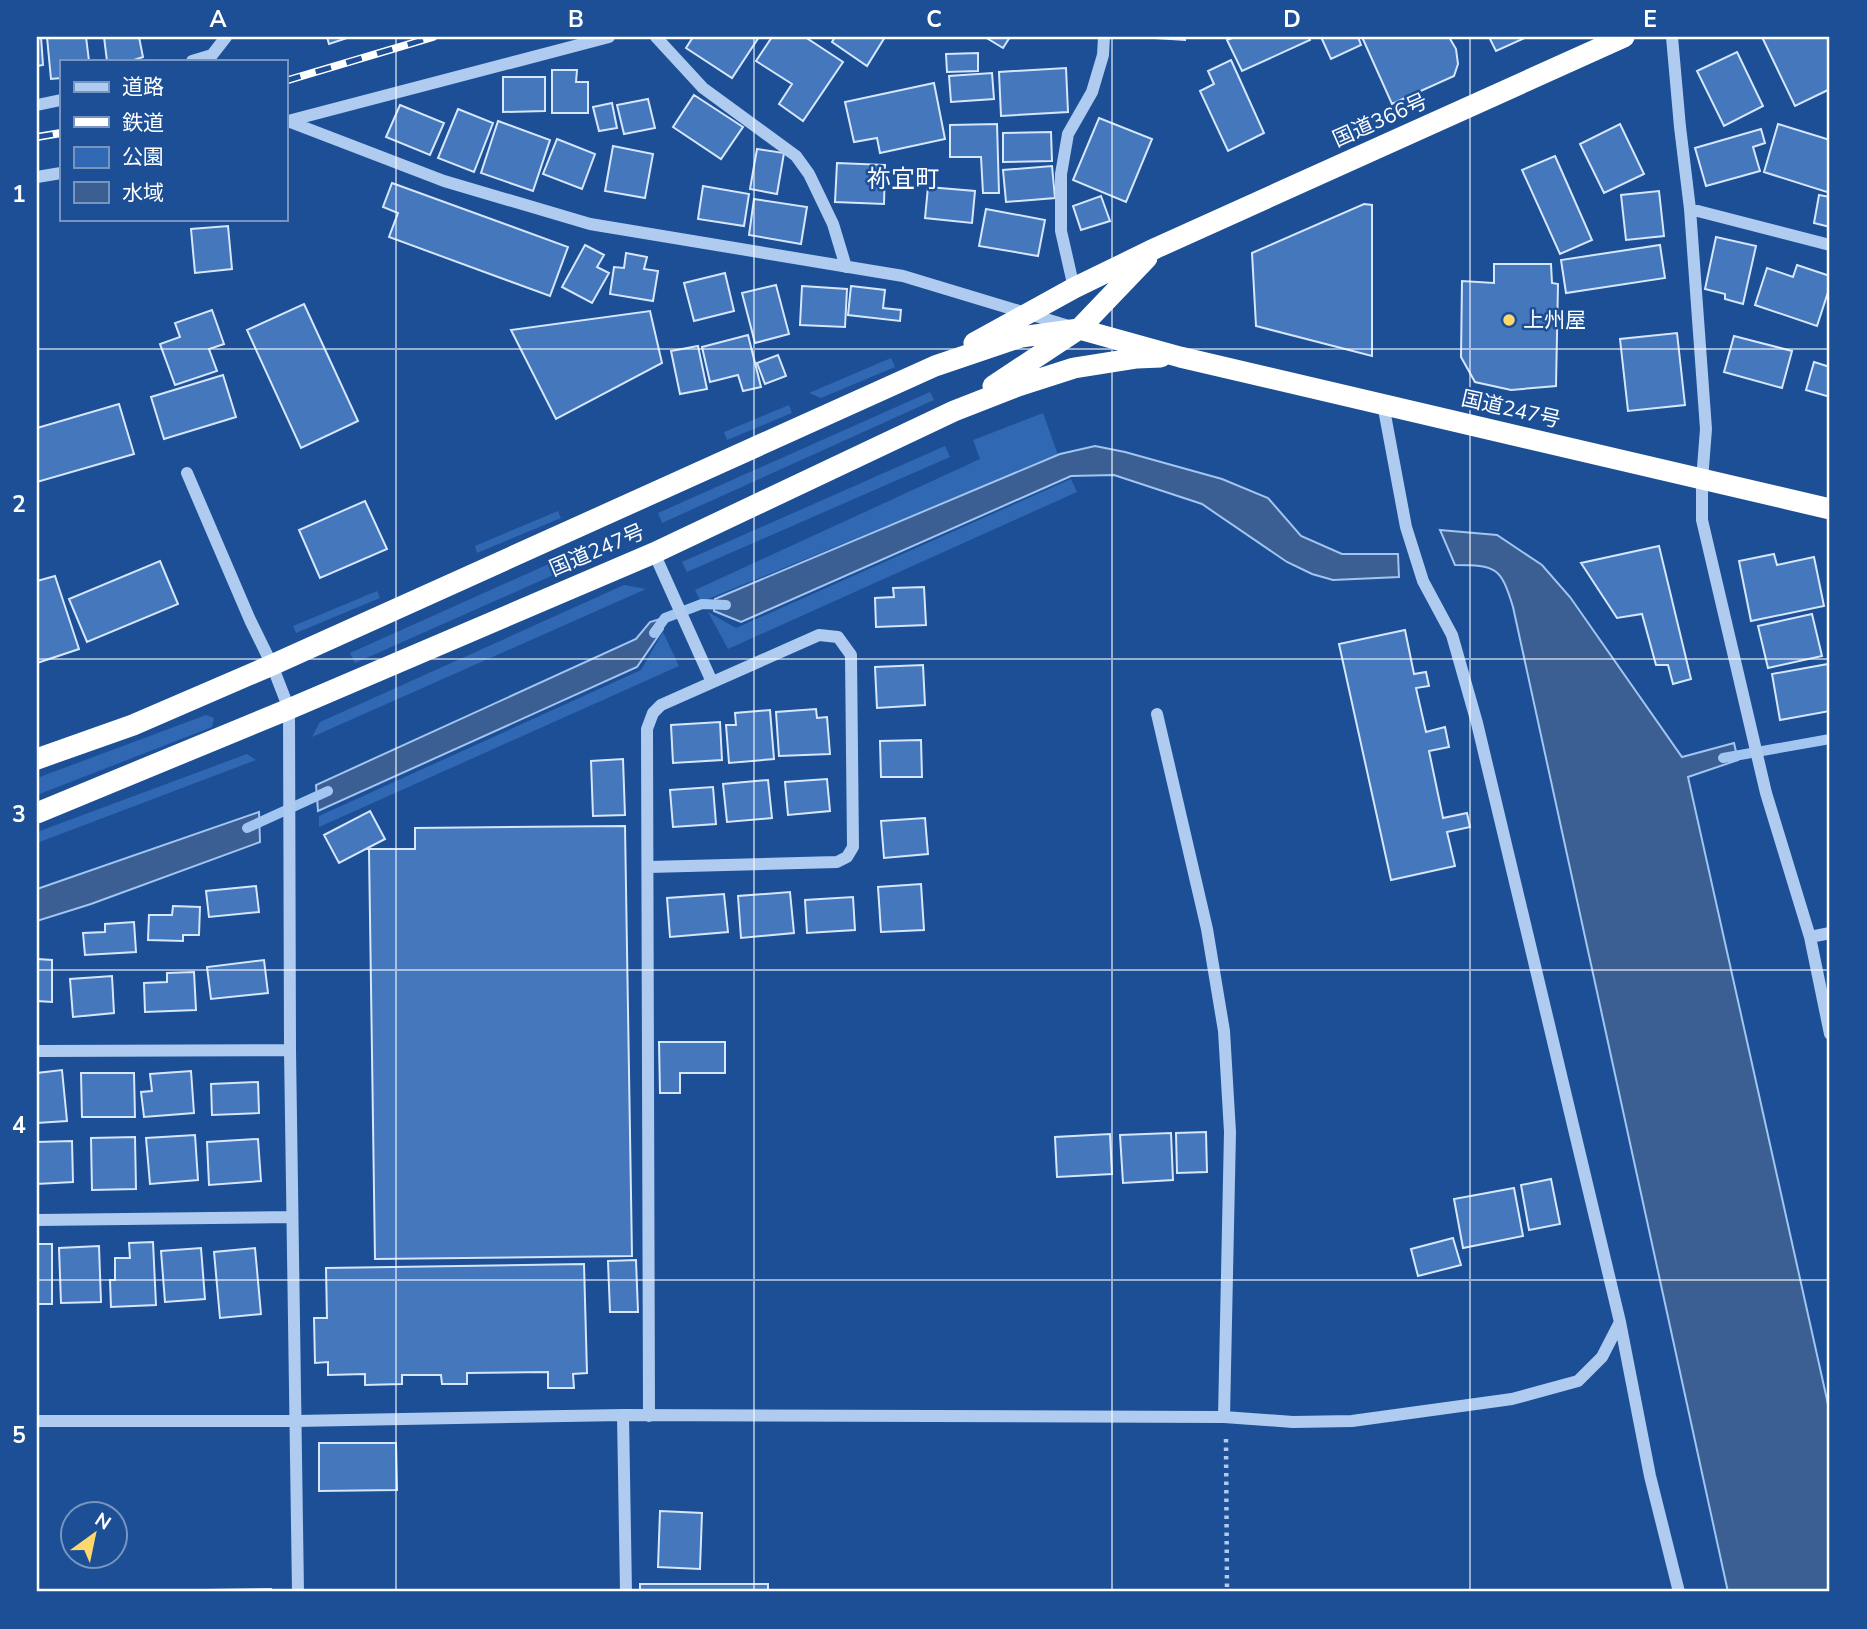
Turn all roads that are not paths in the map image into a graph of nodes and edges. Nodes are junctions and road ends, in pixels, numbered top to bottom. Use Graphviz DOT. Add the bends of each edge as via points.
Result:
graph roads {
  1 [pos="226,37"];
  2 [pos="609,37"];
  3 [pos="656,37"];
  4 [pos="1104,37"];
  5 [pos="1624,37"];
  6 [pos="1672,37"];
  7 [pos="215,58"];
  8 [pos="60,100"];
  9 [pos="37,105"];
  10 [pos="287,121"];
  11 [pos="60,173"];
  12 [pos="37,177"];
  13 [pos="1690,209"];
  14 [pos="1830,245"];
  15 [pos="1156,248"];
  16 [pos="846,267"];
  17 [pos="1074,288"];
  18 [pos="1029,312"];
  19 [pos="1079,329"];
  20 [pos="1180,357"];
  21 [pos="935,366"];
  22 [pos="1383,404"];
  23 [pos="954,411"];
  24 [pos="187,473"];
  25 [pos="1702,480"];
  26 [pos="1830,509"];
  27 [pos="654,553"];
  28 [pos="272,665"];
  29 [pos="712,682"];
  30 [pos="289,709"];
  31 [pos="1157,714"];
  32 [pos="37,759"];
  33 [pos="37,813"];
  34 [pos="649,867"];
  35 [pos="1830,933"];
  36 [pos="1810,937"];
  37 [pos="1830,1034"];
  38 [pos="290,1050"];
  39 [pos="37,1051"];
  40 [pos="292,1217"];
  41 [pos="37,1220"];
  42 [pos="1620,1322"];
  43 [pos="622,1415"];
  44 [pos="649,1416"];
  45 [pos="1224,1416"];
  46 [pos="37,1421"];
  47 [pos="296,1421"];
  48 [pos="298,1592"];
  49 [pos="626,1592"];
  50 [pos="1679,1592"];
  1 -- 7 [label="street"];
  2 -- 10 [label="street"];
  3 -- 16 [label="street" via="703,88 796,156 833,224"];
  4 -- 17 [label="street" via="1092,92 1068,134 1060,174 1061,231"];
  5 -- 15 [label="highway, 国道366号"];
  6 -- 13 [label="street"];
  8 -- 9 [label="street"];
  10 -- 16 [label="street" via="444,181 590,224"];
  11 -- 12 [label="street"];
  13 -- 14 [label="street"];
  13 -- 25 [label="street" via="1706,429"];
  15 -- 17 [label="highway, 国道366号"];
  15 -- 19 [label="highway, 国道366号"];
  16 -- 18 [label="street" via="903,276"];
  17 -- 18 [label="highway, 国道366号"];
  18 -- 19 [label="street"];
  18 -- 21 [label="highway, 国道366号"];
  19 -- 20 [label="highway, 国道247号"];
  19 -- 21 [label="highway, 国道247号" via="1021,337"];
  19 -- 23 [label="highway, 国道366号"];
  20 -- 22 [label="highway, 国道247号"];
  20 -- 23 [label="highway, 国道247号" via="1074,368"];
  21 -- 28 [label="highway, 国道247号"];
  22 -- 25 [label="highway, 国道247号"];
  22 -- 42 [label="street" via="1406,527 1423,581 1452,635 1477,723"];
  23 -- 27 [label="highway, 国道247号"];
  24 -- 28 [label="street"];
  25 -- 26 [label="highway, 国道247号"];
  25 -- 36 [label="street" via="1702,520 1766,793"];
  27 -- 29 [label="street"];
  27 -- 30 [label="highway, 国道247号"];
  28 -- 30 [label="street"];
  28 -- 32 [label="highway, 国道247号" via="133,725"];
  29 -- 34 [label="street" via="661,705 647,729"];
  29 -- 34 [label="street" via="819,635 838,637 851,655 853,847 837,862"];
  30 -- 33 [label="highway, 国道247号"];
  30 -- 38 [label="street"];
  31 -- 45 [label="street" via="1207,929 1224,1031 1230,1132"];
  34 -- 44 [label="street"];
  35 -- 36 [label="street"];
  36 -- 37 [label="street"];
  38 -- 39 [label="street"];
  38 -- 40 [label="street"];
  40 -- 41 [label="street"];
  40 -- 47 [label="street"];
  42 -- 45 [label="street" via="1602,1357 1578,1381 1512,1399 1352,1421"];
  42 -- 50 [label="street" via="1650,1476"];
  43 -- 44 [label="street"];
  43 -- 47 [label="street"];
  43 -- 49 [label="street"];
  44 -- 45 [label="street"];
  46 -- 47 [label="street"];
  47 -- 48 [label="street"];
}
